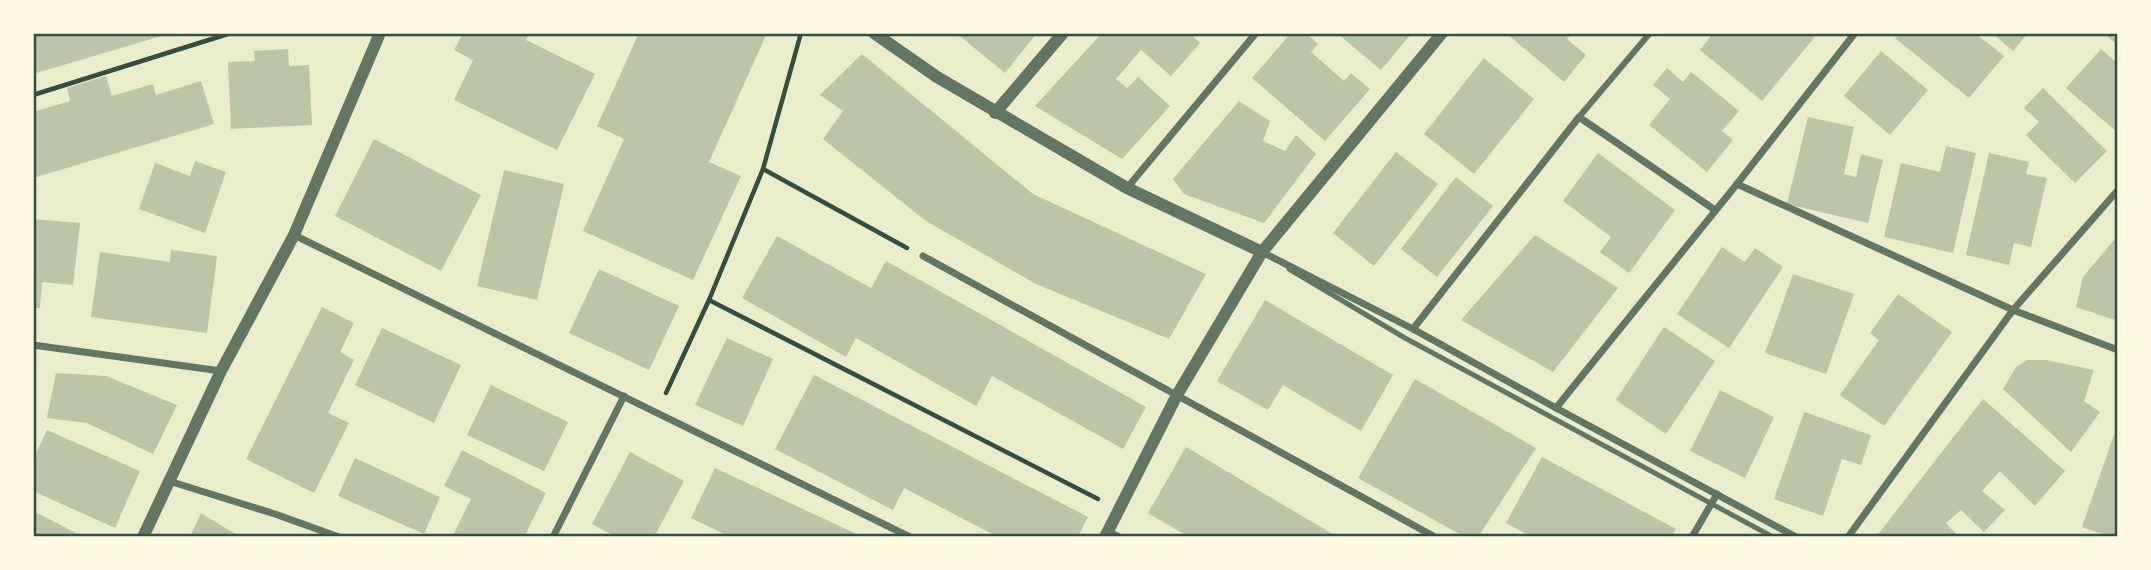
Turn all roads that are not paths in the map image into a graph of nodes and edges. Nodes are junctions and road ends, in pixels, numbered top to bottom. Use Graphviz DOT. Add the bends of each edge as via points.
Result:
graph roads {
  1 [pos="380,33"];
  2 [pos="874,33"];
  3 [pos="1063,33"];
  4 [pos="1256,33"];
  5 [pos="1442,33"];
  6 [pos="1650,33"];
  7 [pos="1855,33"];
  8 [pos="995,113"];
  9 [pos="1579,117"];
  10 [pos="1737,184"];
  11 [pos="1127,188"];
  12 [pos="2118,190"];
  13 [pos="1715,211"];
  14 [pos="294,235"];
  15 [pos="1262,252"];
  16 [pos="923,256"];
  17 [pos="2013,310"];
  18 [pos="1413,328"];
  19 [pos="1405,338"];
  20 [pos="33,345"];
  21 [pos="2118,350"];
  22 [pos="221,371"];
  23 [pos="1177,395"];
  24 [pos="624,396"];
  25 [pos="1556,408"];
  26 [pos="1549,417"];
  27 [pos="169,481"];
  28 [pos="1717,494"];
  29 [pos="1711,504"];
  30 [pos="1110,535"];
  31 [pos="144,537"];
  32 [pos="339,537"];
  33 [pos="553,537"];
  34 [pos="910,537"];
  35 [pos="1435,537"];
  36 [pos="1692,537"];
  37 [pos="1773,537"];
  38 [pos="1796,537"];
  39 [pos="1848,537"];
  1 -- 14 [label="street"];
  2 -- 8 [label="street"];
  3 -- 8 [label="street"];
  4 -- 11 [label="street"];
  5 -- 15 [label="street"];
  6 -- 9 [label="street"];
  7 -- 10 [label="street"];
  8 -- 11 [label="street"];
  9 -- 13 [label="street"];
  9 -- 18 [label="street"];
  10 -- 13 [label="street"];
  10 -- 17 [label="street"];
  11 -- 15 [label="street"];
  12 -- 17 [label="street"];
  13 -- 25 [label="street"];
  14 -- 22 [label="street"];
  14 -- 24 [label="street"];
  15 -- 18 [label="street"];
  15 -- 19 [label="lane"];
  15 -- 23 [label="street"];
  16 -- 23 [label="street"];
  17 -- 21 [label="street"];
  17 -- 39 [label="street"];
  18 -- 19 [label="lane"];
  18 -- 25 [label="street"];
  19 -- 26 [label="lane"];
  20 -- 22 [label="street"];
  22 -- 27 [label="street"];
  23 -- 30 [label="street" via="1118,510"];
  23 -- 35 [label="street"];
  24 -- 33 [label="street"];
  24 -- 34 [label="street"];
  25 -- 26 [label="lane"];
  25 -- 28 [label="street"];
  26 -- 29 [label="lane"];
  27 -- 31 [label="street"];
  27 -- 32 [label="street"];
  28 -- 29 [label="street"];
  28 -- 38 [label="street"];
  29 -- 36 [label="street"];
  29 -- 37 [label="lane"];
}
